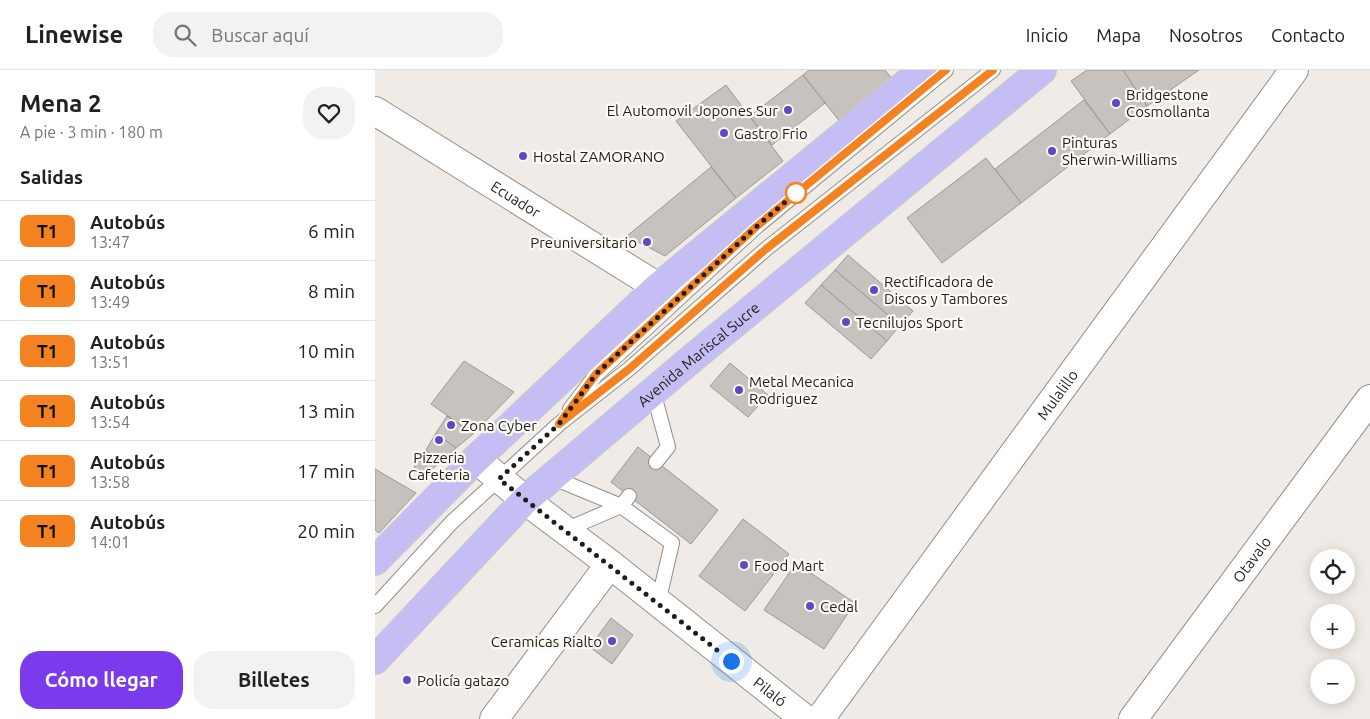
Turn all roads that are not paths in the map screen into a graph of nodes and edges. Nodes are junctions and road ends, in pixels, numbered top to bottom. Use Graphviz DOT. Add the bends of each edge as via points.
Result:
graph roads {
  1 [pos="923,70"];
  2 [pos="946,70"];
  3 [pos="993,70"];
  4 [pos="1042,70"];
  5 [pos="1294,70"];
  6 [pos="375,111"];
  7 [pos="658,287"];
  8 [pos="653,391"];
  9 [pos="1370,399"];
  10 [pos="559,424"];
  11 [pos="476,459"];
  12 [pos="656,462"];
  13 [pos="551,477"];
  14 [pos="499,479"];
  15 [pos="525,500"];
  16 [pos="625,501"];
  17 [pos="565,530"];
  18 [pos="375,561"];
  19 [pos="610,564"];
  20 [pos="658,603"];
  21 [pos="375,606"];
  22 [pos="375,660"];
  23 [pos="494,719"];
  24 [pos="805,719"];
  25 [pos="820,719"];
  26 [pos="1133,719"];
  1 -- 7 [label="main road"];
  2 -- 10 [label="lane" via="756,227 596,374"];
  3 -- 10 [label="lane" via="766,249 629,369"];
  4 -- 8 [label="main road, Avenida Mariscal Sucre"];
  5 -- 25 [label="street, Mulalillo"];
  6 -- 7 [label="street, Ecuador"];
  7 -- 11 [label="main road"];
  8 -- 12 [label="lane" via="668,447"];
  8 -- 13 [label="main road, Avenida Mariscal Sucre"];
  9 -- 26 [label="street, Otavalo"];
  10 -- 14 [label="lane"];
  11 -- 14 [label="street, Pilaló"];
  11 -- 18 [label="main road"];
  13 -- 15 [label="main road, Avenida Mariscal Sucre"];
  13 -- 16 [label="lane"];
  14 -- 15 [label="street, Pilaló"];
  14 -- 21 [label="lane" via="452,522"];
  15 -- 17 [label="street, Pilaló"];
  15 -- 22 [label="main road, Avenida Mariscal Sucre"];
  16 -- 17 [label="lane"];
  16 -- 20 [label="lane" via="672,543"];
  17 -- 19 [label="street, Pilaló"];
  19 -- 20 [label="street, Pilaló"];
  19 -- 23 [label="street"];
  20 -- 24 [label="street, Pilaló"];
}
